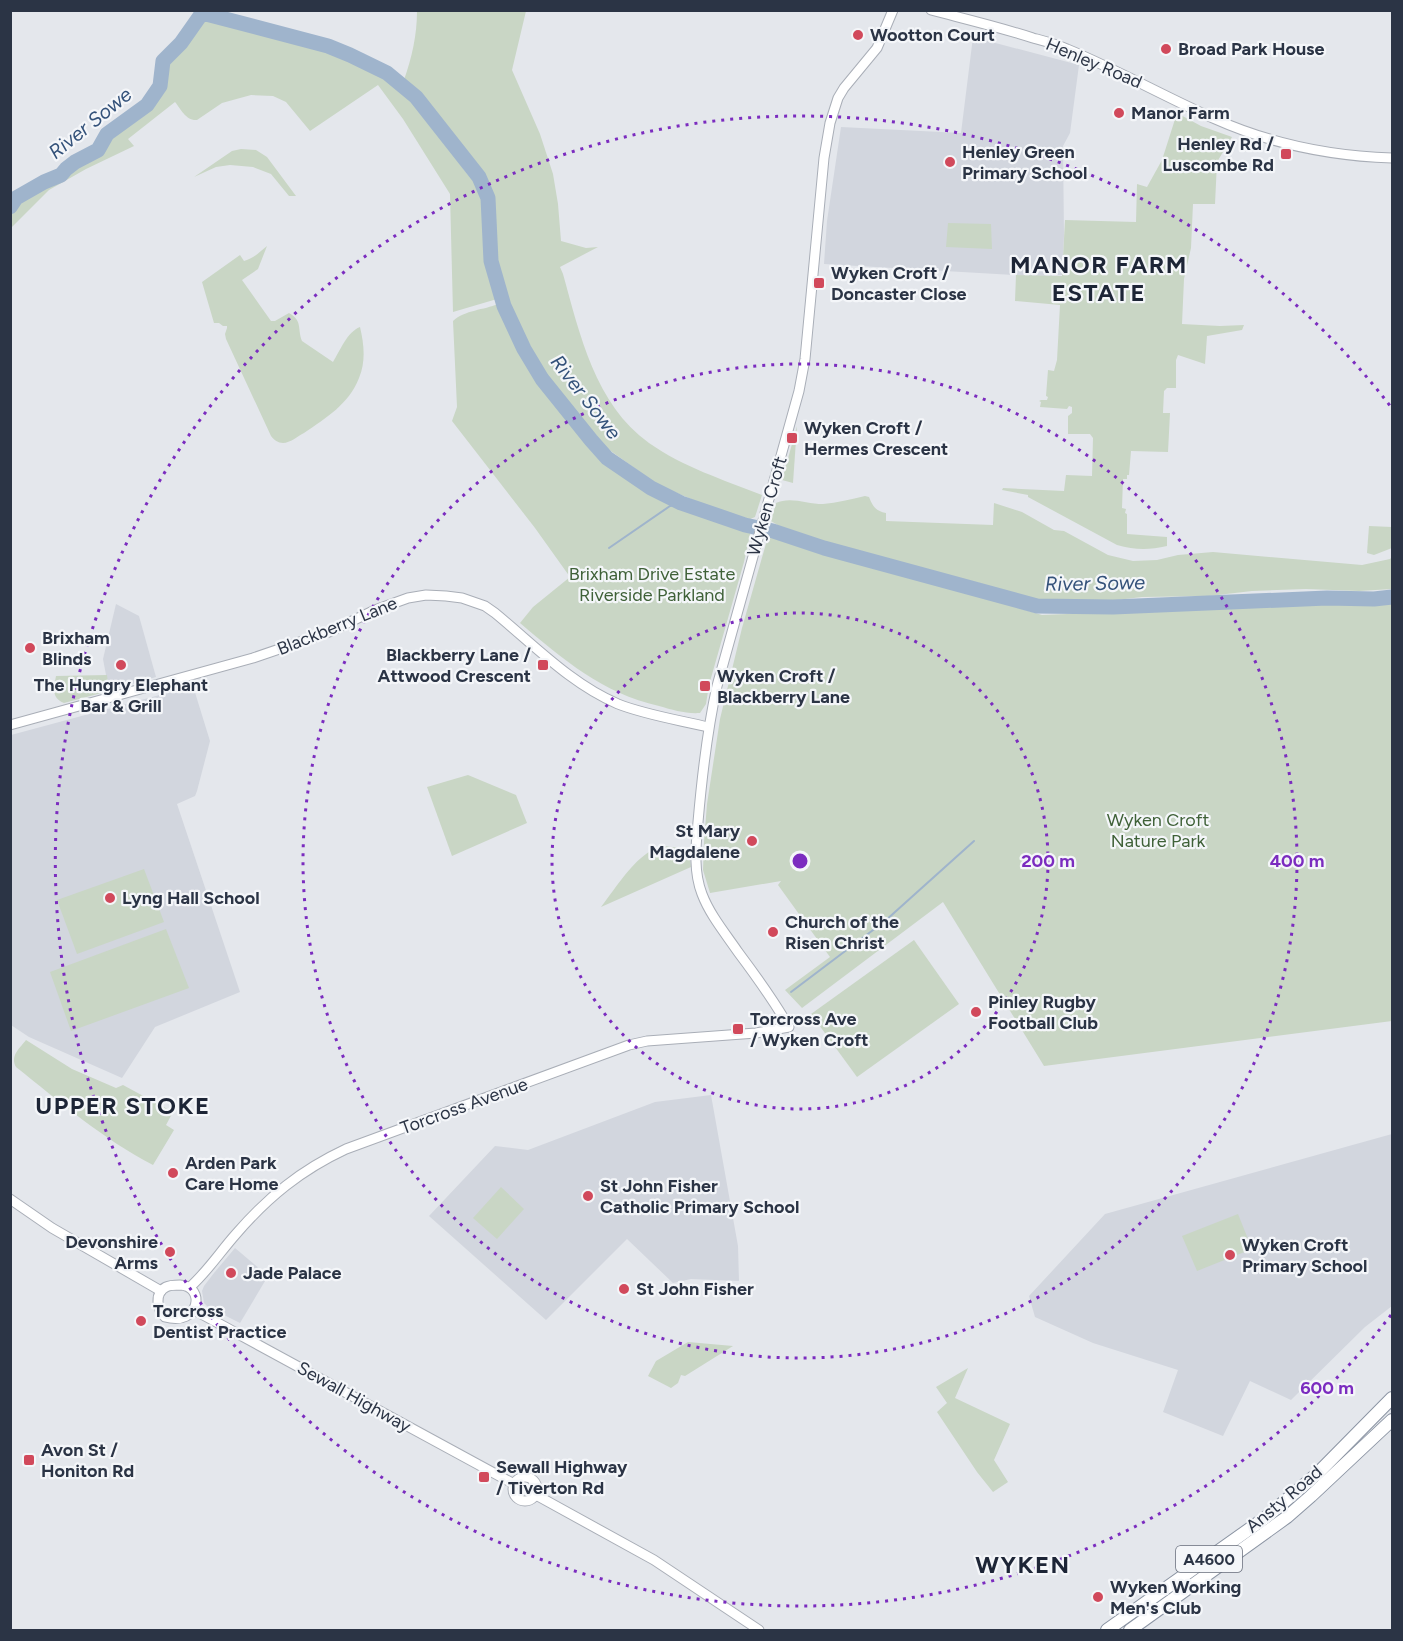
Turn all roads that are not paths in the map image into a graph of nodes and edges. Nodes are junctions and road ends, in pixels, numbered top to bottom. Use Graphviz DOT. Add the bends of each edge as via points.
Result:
graph roads {
  1 [pos="892,10"];
  2 [pos="931,10"];
  3 [pos="1392,158"];
  4 [pos="10,726"];
  5 [pos="708,727"];
  6 [pos="789,1027"];
  7 [pos="10,1199"];
  8 [pos="190,1287"];
  9 [pos="161,1292"];
  10 [pos="194,1310"];
  11 [pos="1392,1398"];
  12 [pos="1392,1420"];
  13 [pos="514,1484"];
  14 [pos="536,1495"];
  15 [pos="759,1630"];
  16 [pos="1107,1630"];
  17 [pos="1130,1630"];
  1 -- 5 [label="street, Wyken Croft" via="877,48 844,88 830,123 799,391"];
  2 -- 3 [label="street, Henley Road" via="1064,47 1215,119 1270,139 1347,155"];
  4 -- 5 [label="street, Blackberry Lane" via="253,658 329,632 390,604 426,595 462,598 485,606 569,676 619,704"];
  5 -- 6 [label="street, Wyken Croft" via="697,840 701,892"];
  6 -- 8 [label="street, Torcross Avenue" via="630,1044 346,1149 309,1168 273,1195"];
  7 -- 9 [label="street"];
  8 -- 9 [label="street" via="166,1287"];
  8 -- 10 [label="street"];
  9 -- 10 [label="street" via="158,1304 165,1317 188,1315"];
  10 -- 13 [label="street, Sewall Highway"];
  11 -- 16 [label="highway, Ansty Road / A4600" via="1282,1503"];
  12 -- 17 [label="highway, Ansty Road / A4600" via="1287,1517"];
  13 -- 14 [label="street" via="514,1494 520,1500"];
  13 -- 14 [label="street" via="530,1478"];
  14 -- 15 [label="street" via="654,1560"];
}
